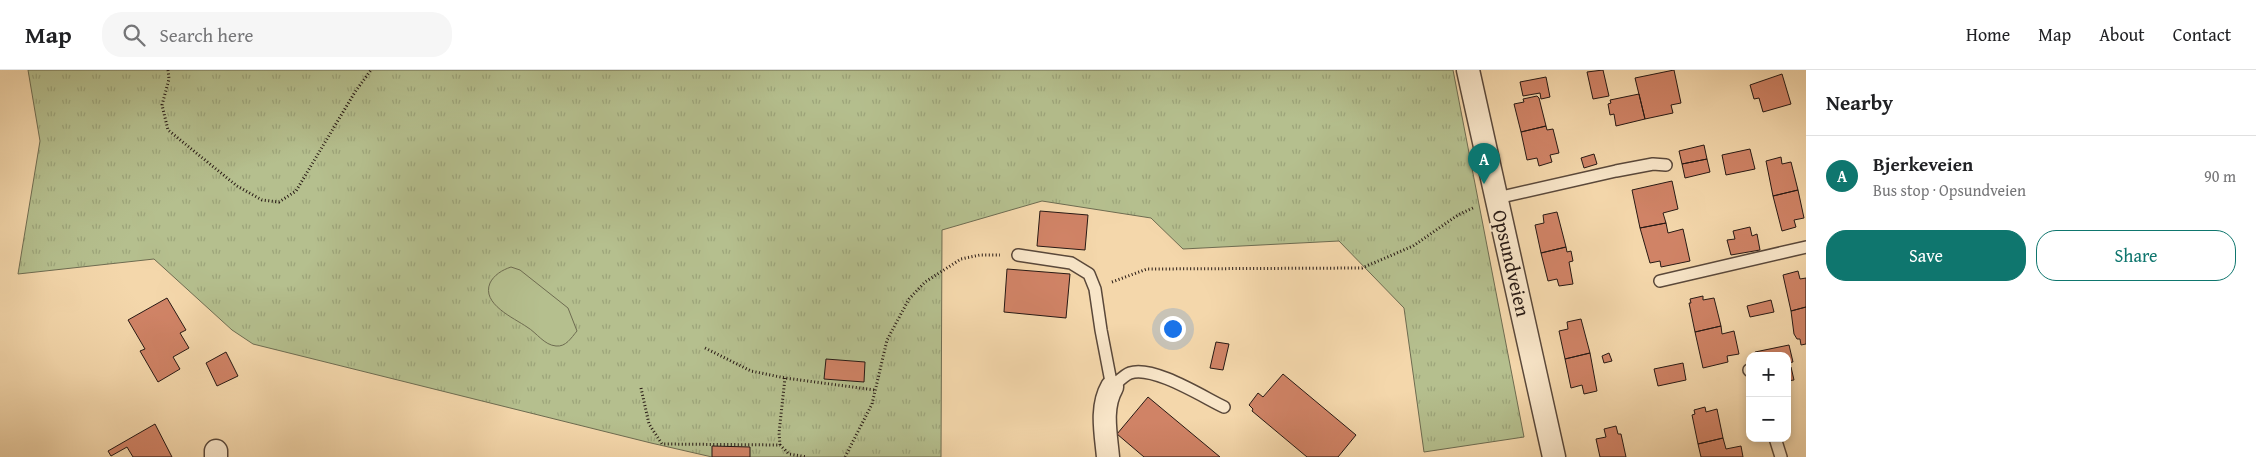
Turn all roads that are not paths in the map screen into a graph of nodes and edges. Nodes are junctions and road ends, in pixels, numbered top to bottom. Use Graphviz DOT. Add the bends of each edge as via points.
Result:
graph roads {
  1 [pos="1468,70"];
  2 [pos="1666,165"];
  3 [pos="1497,198"];
  4 [pos="1806,247"];
  5 [pos="1018,255"];
  6 [pos="1660,281"];
  7 [pos="1112,387"];
  8 [pos="1224,407"];
  9 [pos="1776,442"];
  10 [pos="1108,457"];
  11 [pos="1554,457"];
  12 [pos="1781,457"];
  1 -- 3 [label="street, Opsundveien"];
  2 -- 3 [label="lane" via="1653,164 1616,171"];
  3 -- 11 [label="street, Opsundveien"];
  4 -- 6 [label="lane"];
  5 -- 7 [label="lane" via="1071,263 1088,274 1095,289"];
  7 -- 8 [label="lane" via="1128,374 1138,371 1181,385"];
  7 -- 10 [label="street" via="1106,397 1105,413"];
  9 -- 12 [label="lane"];
}
